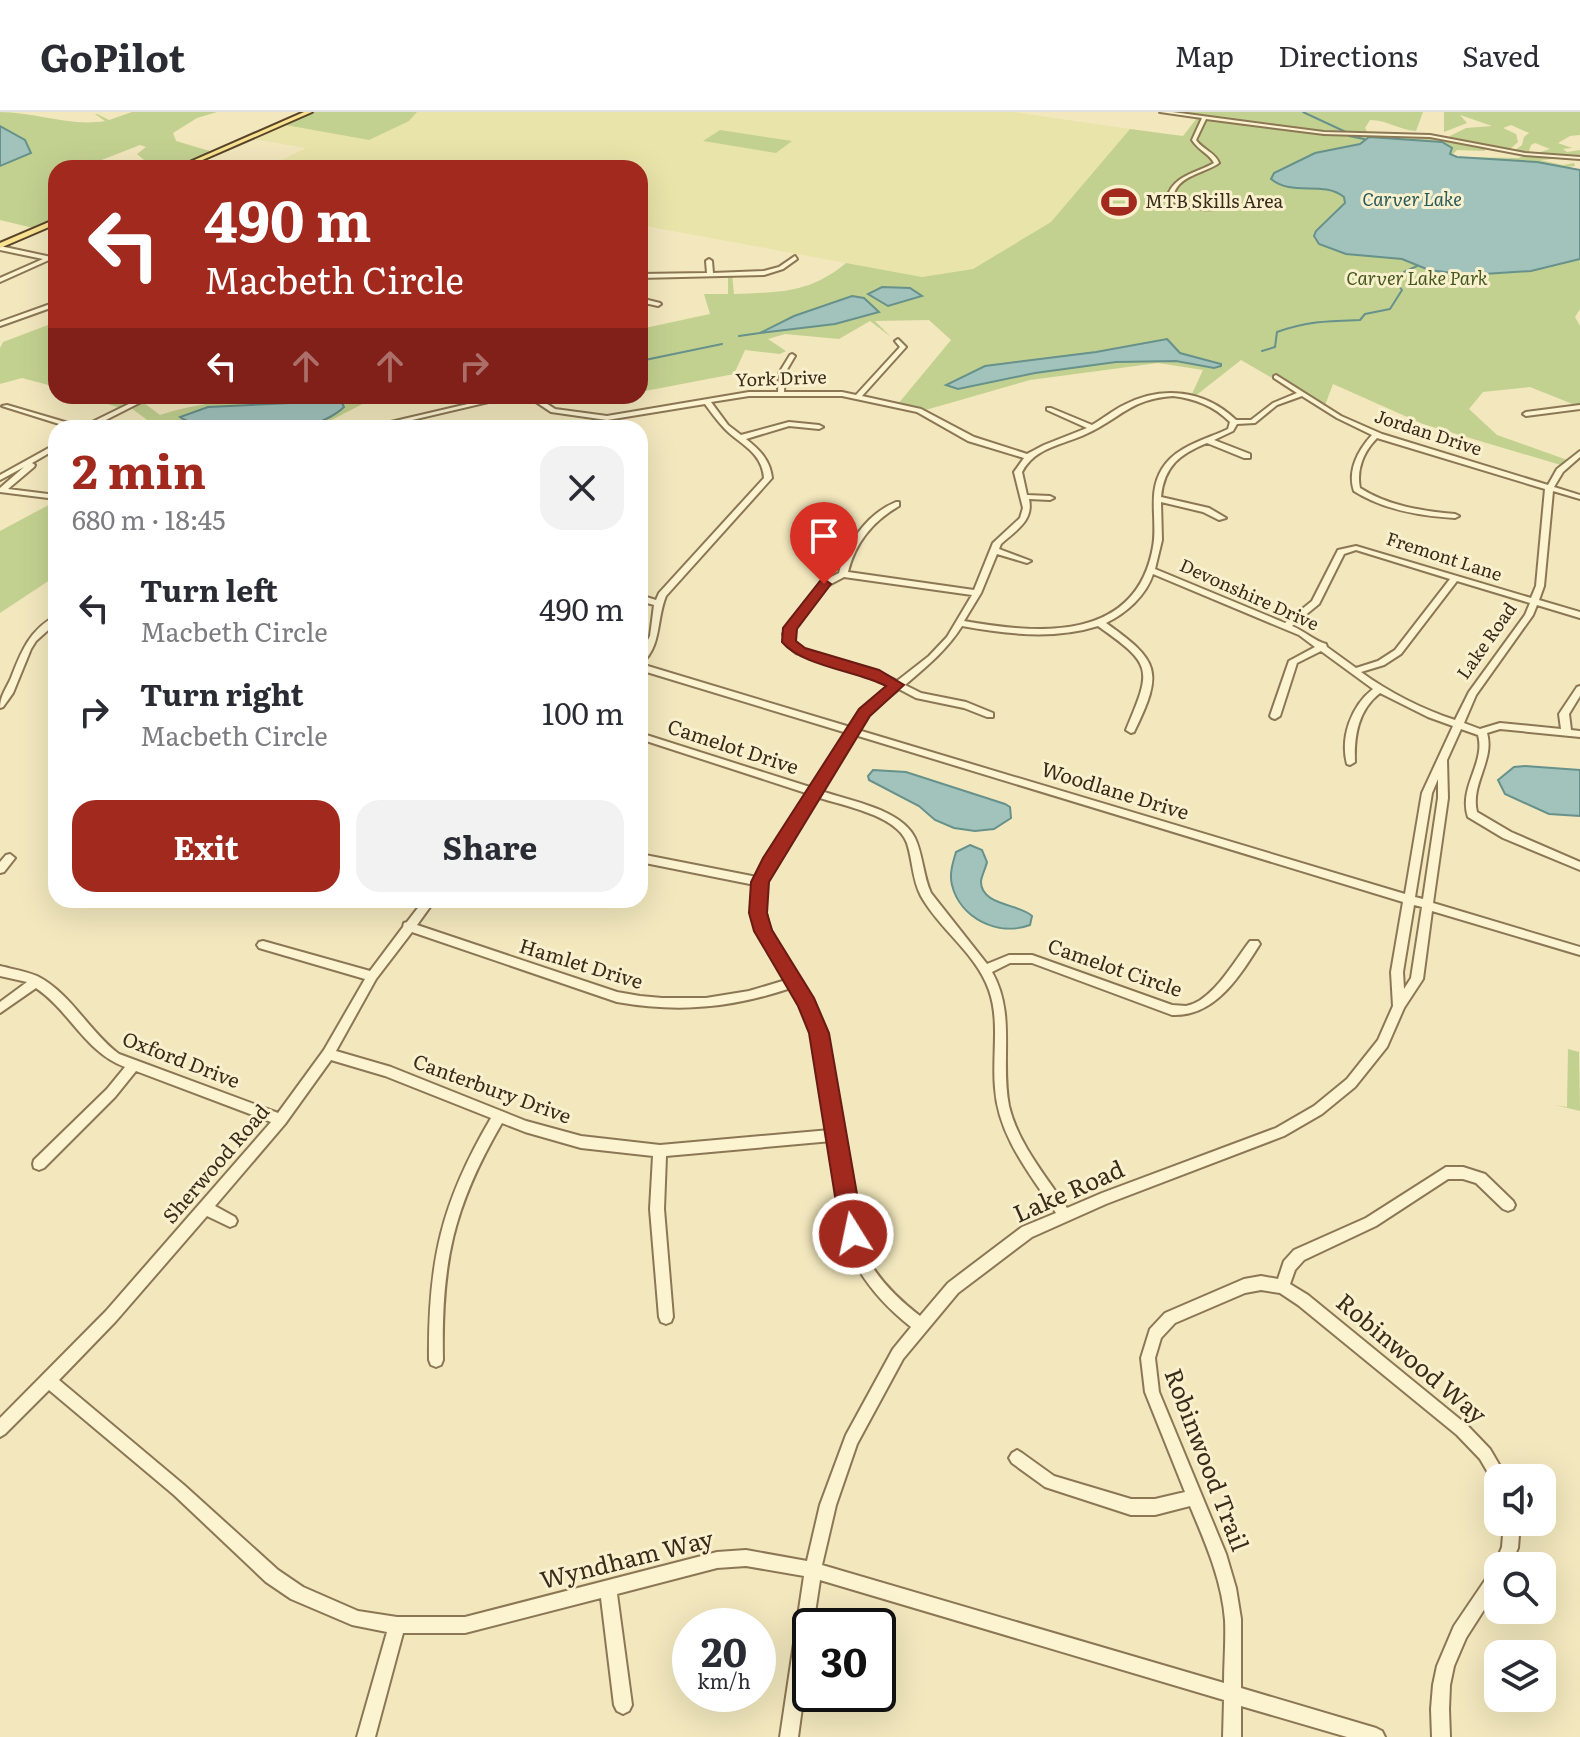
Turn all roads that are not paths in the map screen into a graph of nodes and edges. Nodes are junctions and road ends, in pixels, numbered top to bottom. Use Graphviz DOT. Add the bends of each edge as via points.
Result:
graph roads {
  1 [pos="309,112"];
  2 [pos="1162,112"];
  3 [pos="1204,118"];
  4 [pos="1580,158"];
  5 [pos="198,160"];
  6 [pos="1236,205"];
  7 [pos="48,225"];
  8 [pos="0,247"];
  9 [pos="795,258"];
  10 [pos="48,259"];
  11 [pos="709,261"];
  12 [pos="710,274"];
  13 [pos="648,276"];
  14 [pos="0,280"];
  15 [pos="648,302"];
  16 [pos="658,304"];
  17 [pos="48,307"];
  18 [pos="0,324"];
  19 [pos="898,341"];
  20 [pos="792,356"];
  21 [pos="1276,377"];
  22 [pos="781,392"];
  23 [pos="1302,394"];
  24 [pos="859,396"];
  25 [pos="706,401"];
  26 [pos="133,404"];
  27 [pos="476,404"];
  28 [pos="542,404"];
  29 [pos="5,406"];
  30 [pos="1580,407"];
  31 [pos="1049,409"];
  32 [pos="1526,414"];
  33 [pos="607,418"];
  34 [pos="54,420"];
  35 [pos="99,420"];
  36 [pos="404,420"];
  37 [pos="1234,422"];
  38 [pos="819,427"];
  39 [pos="1092,428"];
  40 [pos="1376,435"];
  41 [pos="740,438"];
  42 [pos="1207,440"];
  43 [pos="48,451"];
  44 [pos="1580,453"];
  45 [pos="1247,456"];
  46 [pos="1028,457"];
  47 [pos="33,461"];
  48 [pos="0,478"];
  49 [pos="1549,489"];
  50 [pos="1,490"];
  51 [pos="48,496"];
  52 [pos="1024,497"];
  53 [pos="1580,497"];
  54 [pos="1050,498"];
  55 [pos="1159,499"];
  56 [pos="896,504"];
  57 [pos="1455,516"];
  58 [pos="1222,518"];
  59 [pos="993,550"];
  60 [pos="1027,561"];
  61 [pos="1151,570"];
  62 [pos="843,574"];
  63 [pos="1455,578"];
  64 [pos="977,593"];
  65 [pos="648,600"];
  66 [pos="1535,602"];
  67 [pos="658,603"];
  68 [pos="1580,615"];
  69 [pos="960,623"];
  70 [pos="1100,623"];
  71 [pos="48,626"];
  72 [pos="1287,626"];
  73 [pos="1323,646"];
  74 [pos="648,652"];
  75 [pos="648,667"];
  76 [pos="1354,671"];
  77 [pos="896,685"];
  78 [pos="1379,689"];
  79 [pos="1580,689"];
  80 [pos="0,705"];
  81 [pos="990,715"];
  82 [pos="1275,716"];
  83 [pos="1456,725"];
  84 [pos="1131,730"];
  85 [pos="852,731"];
  86 [pos="1566,731"];
  87 [pos="1482,732"];
  88 [pos="1580,734"];
  89 [pos="648,739"];
  90 [pos="1350,762"];
  91 [pos="1443,762"];
  92 [pos="814,793"];
  93 [pos="10,858"];
  94 [pos="648,860"];
  95 [pos="1580,866"];
  96 [pos="0,869"];
  97 [pos="760,882"];
  98 [pos="1409,899"];
  99 [pos="1427,905"];
  100 [pos="423,908"];
  101 [pos="408,926"];
  102 [pos="1254,944"];
  103 [pos="263,945"];
  104 [pos="1580,951"];
  105 [pos="984,970"];
  106 [pos="0,971"];
  107 [pos="372,976"];
  108 [pos="37,981"];
  109 [pos="793,983"];
  110 [pos="1399,1006"];
  111 [pos="0,1008"];
  112 [pos="328,1054"];
  113 [pos="135,1064"];
  114 [pos="499,1116"];
  115 [pos="281,1120"];
  116 [pos="836,1135"];
  117 [pos="660,1151"];
  118 [pos="39,1164"];
  119 [pos="1508,1205"];
  120 [pos="205,1208"];
  121 [pos="1064,1214"];
  122 [pos="230,1221"];
  123 [pos="1282,1287"];
  124 [pos="666,1317"];
  125 [pos="920,1325"];
  126 [pos="436,1360"];
  127 [pos="48,1380"];
  128 [pos="0,1429"];
  129 [pos="1017,1458"];
  130 [pos="1491,1464"];
  131 [pos="1194,1497"];
  132 [pos="813,1570"];
  133 [pos="608,1589"];
  134 [pos="1484,1595"];
  135 [pos="397,1625"];
  136 [pos="1232,1696"];
  137 [pos="623,1705"];
  138 [pos="366,1737"];
  139 [pos="789,1737"];
  140 [pos="1232,1737"];
  141 [pos="1376,1737"];
  142 [pos="1441,1737"];
  1 -- 5 [label="main road"];
  2 -- 3 [label="street"];
  3 -- 4 [label="street" via="1324,133 1430,136 1525,154"];
  3 -- 6 [label="street" via="1194,140 1217,163 1177,182 1170,198 1196,207"];
  7 -- 8 [label="main road"];
  8 -- 10 [label="street"];
  9 -- 12 [label="street" via="772,272"];
  10 -- 14 [label="street"];
  11 -- 12 [label="street"];
  12 -- 13 [label="street"];
  15 -- 16 [label="street"];
  17 -- 18 [label="street"];
  19 -- 24 [label="street" via="903,347"];
  20 -- 22 [label="street" via="782,373"];
  21 -- 23 [label="street, Jordan Drive"];
  22 -- 24 [label="street, York Drive"];
  22 -- 25 [label="street, York Drive"];
  23 -- 37 [label="street" via="1275,404 1253,422"];
  23 -- 40 [label="street, Jordan Drive"];
  24 -- 46 [label="street, York Drive" via="919,410 971,439"];
  25 -- 33 [label="street, York Drive"];
  25 -- 41 [label="street"];
  26 -- 35 [label="street"];
  27 -- 36 [label="street"];
  28 -- 33 [label="street, York Drive" via="553,411"];
  29 -- 34 [label="street"];
  30 -- 32 [label="street"];
  31 -- 39 [label="street"];
  37 -- 39 [label="street" via="1202,399 1174,394 1134,402"];
  37 -- 42 [label="street" via="1231,430"];
  38 -- 41 [label="street" via="789,424"];
  39 -- 46 [label="street"];
  40 -- 49 [label="street, Jordan Drive"];
  40 -- 57 [label="street" via="1364,449 1354,482 1357,489 1432,515"];
  41 -- 67 [label="street" via="764,460 768,478"];
  42 -- 45 [label="street"];
  42 -- 55 [label="street" via="1170,463 1161,477"];
  43 -- 47 [label="street"];
  44 -- 49 [label="street"];
  46 -- 52 [label="street" via="1018,472"];
  47 -- 48 [label="street"];
  47 -- 50 [label="street"];
  49 -- 53 [label="street, Jordan Drive"];
  49 -- 66 [label="street, Lake Road"];
  50 -- 51 [label="street"];
  52 -- 54 [label="street"];
  52 -- 59 [label="street" via="1024,519"];
  55 -- 58 [label="street"];
  55 -- 61 [label="street" via="1159,539"];
  56 -- 62 [label="street" via="880,512 856,543"];
  59 -- 60 [label="street"];
  59 -- 64 [label="street"];
  61 -- 70 [label="street" via="1131,602"];
  61 -- 72 [label="street, Devonshire Drive"];
  62 -- 64 [label="street"];
  62 -- 77 [label="street" via="822,587 790,628 789,642 799,651 874,673"];
  63 -- 66 [label="street, Fremont Lane"];
  63 -- 72 [label="street, Fremont Lane" via="1370,550 1347,549 1328,572 1316,602"];
  63 -- 76 [label="street" via="1398,652"];
  64 -- 69 [label="street"];
  65 -- 67 [label="street"];
  66 -- 68 [label="street, Fremont Lane"];
  66 -- 83 [label="street, Lake Road"];
  67 -- 74 [label="street" via="655,640"];
  69 -- 70 [label="street" via="1032,634"];
  69 -- 77 [label="street" via="932,658"];
  70 -- 84 [label="street" via="1132,646 1150,669 1150,684"];
  71 -- 80 [label="street" via="26,645"];
  72 -- 73 [label="street, Devonshire Drive"];
  73 -- 76 [label="street, Devonshire Drive"];
  73 -- 82 [label="street" via="1293,661"];
  75 -- 85 [label="street, Woodlane Drive"];
  76 -- 78 [label="street, Devonshire Drive"];
  77 -- 81 [label="street"];
  77 -- 85 [label="street"];
  78 -- 83 [label="street, Devonshire Drive"];
  78 -- 90 [label="street" via="1362,704 1349,734"];
  79 -- 86 [label="street" via="1564,714"];
  83 -- 87 [label="street, Devonshire Drive"];
  83 -- 91 [label="street, Lake Road"];
  85 -- 92 [label="street"];
  85 -- 98 [label="street, Woodlane Drive"];
  86 -- 87 [label="street" via="1500,726"];
  86 -- 88 [label="street"];
  87 -- 95 [label="street" via="1486,744 1469,802 1472,814 1512,838"];
  89 -- 92 [label="street, Camelot Drive"];
  91 -- 98 [label="street, Lake Road" via="1427,793"];
  91 -- 99 [label="street, Lake Road" via="1443,798"];
  92 -- 97 [label="street"];
  92 -- 105 [label="street, Camelot Drive" via="901,824 912,839 927,897"];
  93 -- 96 [label="street"];
  94 -- 97 [label="street"];
  97 -- 109 [label="street" via="763,931"];
  98 -- 99 [label="street, Woodlane Drive"];
  98 -- 110 [label="street, Lake Road" via="1397,972"];
  99 -- 104 [label="street, Woodlane Drive"];
  99 -- 110 [label="street, Lake Road" via="1417,979"];
  100 -- 101 [label="street, Sherwood Road"];
  101 -- 107 [label="street, Sherwood Road"];
  101 -- 109 [label="street, Hamlet Drive" via="643,1002 696,1006"];
  102 -- 105 [label="street, Camelot Circle" via="1205,1004 1186,1012 1032,959 1009,959"];
  103 -- 107 [label="street"];
  105 -- 121 [label="street, Camelot Drive" via="997,995 1006,1118"];
  106 -- 108 [label="street, Oxford Drive"];
  107 -- 112 [label="street, Sherwood Road"];
  108 -- 111 [label="street"];
  108 -- 113 [label="street, Oxford Drive" via="102,1050"];
  109 -- 116 [label="street" via="819,1033"];
  110 -- 121 [label="street, Lake Road" via="1368,1064 1298,1123"];
  112 -- 114 [label="street, Canterbury Drive" via="406,1078"];
  112 -- 115 [label="street, Sherwood Road"];
  113 -- 115 [label="street, Oxford Drive"];
  113 -- 118 [label="street"];
  114 -- 117 [label="street, Canterbury Drive" via="581,1142"];
  114 -- 126 [label="street" via="470,1165 447,1226 436,1287"];
  115 -- 120 [label="street, Sherwood Road"];
  116 -- 117 [label="street, Canterbury Drive"];
  116 -- 125 [label="street" via="858,1255 880,1291"];
  117 -- 124 [label="street" via="657,1209"];
  119 -- 123 [label="street" via="1480,1178 1443,1174 1371,1222 1299,1255"];
  120 -- 122 [label="street"];
  120 -- 127 [label="street, Sherwood Road"];
  121 -- 125 [label="street, Lake Road" via="1027,1232 975,1269"];
  123 -- 130 [label="street, Robinwood Way" via="1455,1424"];
  123 -- 131 [label="street, Robinwood Trail" via="1248,1285 1175,1315 1151,1344 1150,1388"];
  125 -- 132 [label="street, Lake Road" via="881,1381 851,1440"];
  127 -- 128 [label="street, Sherwood Road"];
  127 -- 135 [label="street, Wyndham Way" via="272,1576 325,1607"];
  129 -- 131 [label="street" via="1050,1482 1131,1507"];
  131 -- 136 [label="street, Robinwood Trail" via="1230,1595"];
  132 -- 133 [label="street, Wyndham Way" via="746,1558 717,1560"];
  132 -- 136 [label="street, Wyndham Way"];
  132 -- 139 [label="street, Lake Road"];
  133 -- 135 [label="street, Wyndham Way" via="465,1625"];
  133 -- 137 [label="street"];
  134 -- 142 [label="street" via="1444,1663"];
  135 -- 138 [label="street"];
  136 -- 140 [label="street, Robinwood Trail"];
  136 -- 141 [label="street, Wyndham Way"];
}
